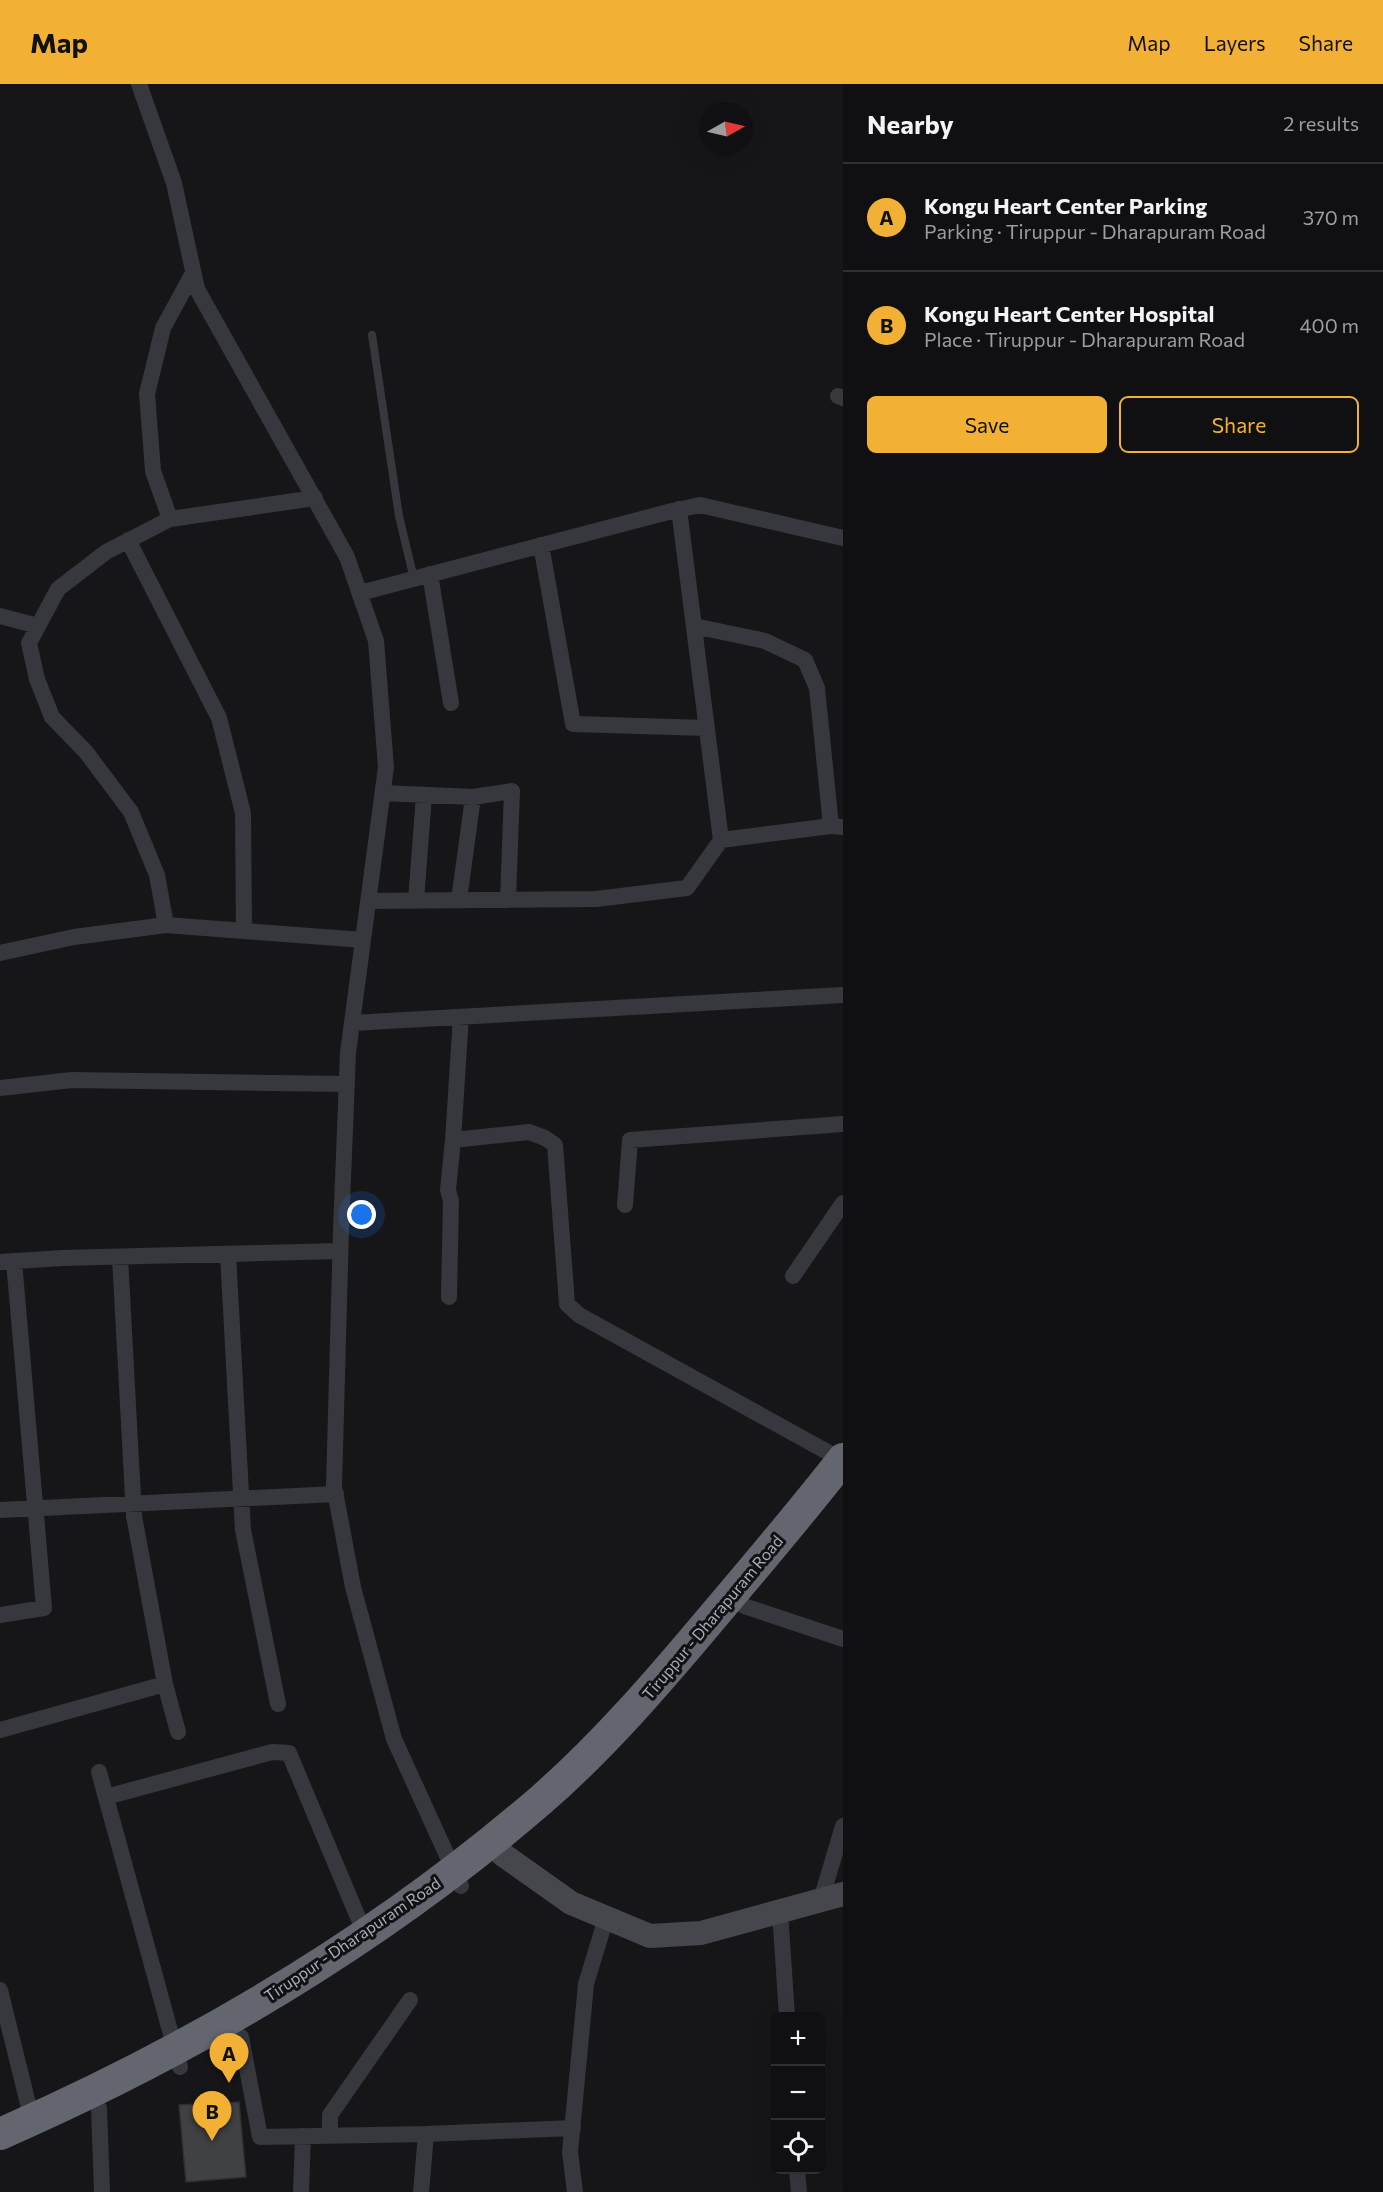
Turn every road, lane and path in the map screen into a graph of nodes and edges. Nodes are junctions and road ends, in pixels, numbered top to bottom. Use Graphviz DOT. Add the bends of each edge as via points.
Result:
graph roads {
  1 [pos="139,84"];
  2 [pos="193,273"];
  3 [pos="372,335"];
  4 [pos="315,498"];
  5 [pos="679,509"];
  6 [pos="170,519"];
  7 [pos="843,538"];
  8 [pos="128,540"];
  9 [pos="541,545"];
  10 [pos="422,577"];
  11 [pos="360,593"];
  12 [pos="0,616"];
  13 [pos="38,626"];
  14 [pos="694,626"];
  15 [pos="451,703"];
  16 [pos="707,728"];
  17 [pos="383,793"];
  18 [pos="424,795"];
  19 [pos="473,797"];
  20 [pos="837,826"];
  21 [pos="721,840"];
  22 [pos="459,900"];
  23 [pos="508,900"];
  24 [pos="369,901"];
  25 [pos="416,901"];
  26 [pos="166,925"];
  27 [pos="244,931"];
  28 [pos="363,940"];
  29 [pos="0,953"];
  30 [pos="843,995"];
  31 [pos="461,1017"];
  32 [pos="352,1023"];
  33 [pos="347,1084"];
  34 [pos="0,1088"];
  35 [pos="843,1124"];
  36 [pos="453,1140"];
  37 [pos="843,1203"];
  38 [pos="625,1206"];
  39 [pos="340,1251"];
  40 [pos="228,1254"];
  41 [pos="120,1257"];
  42 [pos="7,1262"];
  43 [pos="793,1276"];
  44 [pos="449,1297"];
  45 [pos="843,1460"];
  46 [pos="843,1485"];
  47 [pos="336,1494"];
  48 [pos="242,1498"];
  49 [pos="133,1503"];
  50 [pos="35,1508"];
  51 [pos="0,1510"];
  52 [pos="737,1601"];
  53 [pos="0,1615"];
  54 [pos="843,1639"];
  55 [pos="165,1684"];
  56 [pos="278,1704"];
  57 [pos="0,1730"];
  58 [pos="178,1732"];
  59 [pos="99,1772"];
  60 [pos="106,1797"];
  61 [pos="843,1827"];
  62 [pos="497,1847"];
  63 [pos="457,1878"];
  64 [pos="832,1897"];
  65 [pos="780,1912"];
  66 [pos="606,1918"];
  67 [pos="365,1934"];
  68 [pos="0,1990"];
  69 [pos="410,2000"];
  70 [pos="787,2012"];
  71 [pos="241,2037"];
  72 [pos="178,2059"];
  73 [pos="99,2108"];
  74 [pos="32,2120"];
  75 [pos="573,2128"];
  76 [pos="0,2134"];
  77 [pos="426,2134"];
  78 [pos="303,2136"];
  79 [pos="330,2136"];
  80 [pos="0,2153"];
  81 [pos="797,2174"];
  82 [pos="102,2192"];
  83 [pos="301,2192"];
  84 [pos="421,2192"];
  85 [pos="575,2192"];
  86 [pos="799,2192"];
  1 -- 2 [label="street" via="174,183"];
  2 -- 4 [label="street" via="197,289"];
  2 -- 6 [label="street" via="163,328 147,394 153,471"];
  3 -- 10 [label="lane" via="400,522"];
  4 -- 6 [label="street"];
  4 -- 11 [label="street" via="347,557"];
  5 -- 7 [label="street" via="700,505"];
  5 -- 9 [label="street"];
  5 -- 14 [label="street"];
  6 -- 8 [label="street"];
  8 -- 13 [label="street" via="58,589"];
  8 -- 27 [label="street" via="219,718 243,813"];
  9 -- 10 [label="street"];
  9 -- 16 [label="street" via="573,724"];
  10 -- 11 [label="street"];
  10 -- 15 [label="street"];
  11 -- 17 [label="street" via="376,641 386,766"];
  12 -- 13 [label="street"];
  13 -- 26 [label="street" via="29,642 37,679 52,717 86,752 131,812 156,875"];
  14 -- 16 [label="street"];
  14 -- 20 [label="street" via="765,641 805,660 817,688"];
  16 -- 21 [label="street"];
  17 -- 18 [label="street"];
  17 -- 24 [label="street"];
  18 -- 19 [label="street"];
  18 -- 25 [label="street"];
  19 -- 22 [label="street"];
  19 -- 23 [label="street" via="512,791"];
  20 -- 21 [label="street"];
  21 -- 23 [label="street" via="687,888 596,899"];
  22 -- 23 [label="street"];
  22 -- 25 [label="street"];
  24 -- 25 [label="street"];
  24 -- 28 [label="street"];
  26 -- 27 [label="street"];
  26 -- 29 [label="street" via="74,937"];
  27 -- 28 [label="street"];
  28 -- 32 [label="street"];
  30 -- 31 [label="street"];
  31 -- 32 [label="street"];
  31 -- 36 [label="street"];
  32 -- 33 [label="street"];
  33 -- 34 [label="street" via="72,1080"];
  33 -- 39 [label="street"];
  35 -- 38 [label="street" via="630,1140"];
  36 -- 44 [label="street" via="448,1190"];
  36 -- 45 [label="street" via="529,1132 555,1145 567,1304"];
  37 -- 43 [label="street"];
  39 -- 40 [label="street"];
  39 -- 47 [label="street"];
  40 -- 41 [label="street"];
  40 -- 48 [label="street"];
  41 -- 42 [label="street"];
  41 -- 49 [label="street"];
  42 -- 50 [label="street"];
  45 -- 52 [label="highway, Tiruppur - Dharapuram Road"];
  46 -- 52 [label="highway"];
  47 -- 48 [label="street"];
  47 -- 63 [label="street" via="353,1587 394,1739"];
  48 -- 49 [label="street"];
  48 -- 56 [label="street" via="243,1530"];
  49 -- 50 [label="street"];
  49 -- 55 [label="street"];
  50 -- 51 [label="street"];
  50 -- 53 [label="street" via="44,1608"];
  52 -- 54 [label="street"];
  52 -- 62 [label="highway, Tiruppur - Dharapuram Road"];
  55 -- 57 [label="street"];
  55 -- 58 [label="street"];
  59 -- 60 [label="street"];
  60 -- 67 [label="street" via="272,1752 289,1753"];
  60 -- 72 [label="street"];
  61 -- 64 [label="street"];
  62 -- 63 [label="highway, Tiruppur - Dharapuram Road"];
  62 -- 66 [label="street" via="571,1903"];
  63 -- 67 [label="highway, Tiruppur - Dharapuram Road"];
  63 -- 71 [label="highway"];
  64 -- 65 [label="street"];
  65 -- 66 [label="street" via="701,1933 650,1936"];
  65 -- 70 [label="street"];
  66 -- 75 [label="street" via="586,1984"];
  67 -- 72 [label="highway, Tiruppur - Dharapuram Road"];
  68 -- 74 [label="street"];
  69 -- 79 [label="street" via="330,2115"];
  71 -- 72 [label="highway"];
  71 -- 78 [label="street" via="260,2137"];
  72 -- 73 [label="highway"];
  72 -- 74 [label="highway, Tiruppur - Dharapuram Road"];
  73 -- 80 [label="highway"];
  73 -- 82 [label="street"];
  74 -- 76 [label="highway, Tiruppur - Dharapuram Road"];
  75 -- 77 [label="street"];
  75 -- 85 [label="street" via="570,2152"];
  77 -- 79 [label="street"];
  77 -- 84 [label="street"];
  78 -- 79 [label="street"];
  78 -- 83 [label="street"];
  81 -- 86 [label="street"];
}
